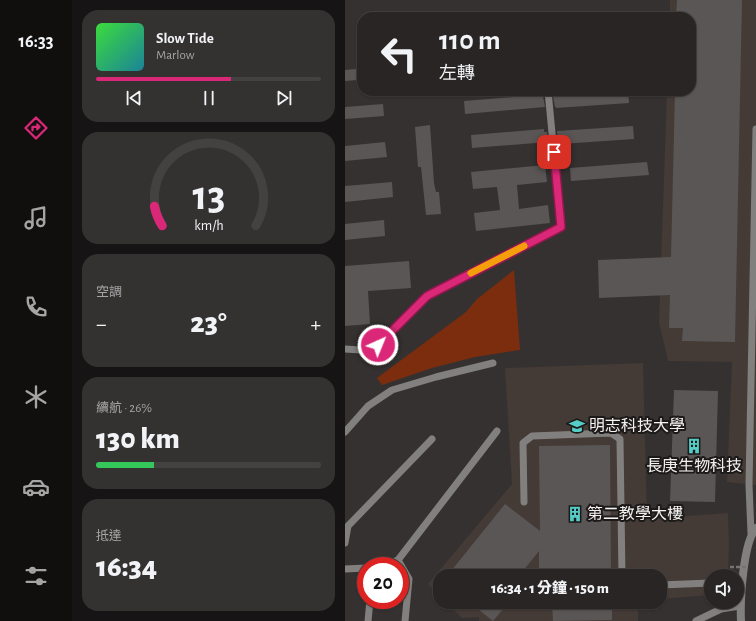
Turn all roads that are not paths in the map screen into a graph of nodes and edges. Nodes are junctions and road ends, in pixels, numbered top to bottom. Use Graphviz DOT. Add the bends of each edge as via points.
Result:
graph roads {
  1 [pos="548,96"];
  2 [pos="756,129"];
  3 [pos="345,349"];
  4 [pos="493,363"];
  5 [pos="497,431"];
  6 [pos="345,432"];
  7 [pos="432,439"];
  8 [pos="524,502"];
  9 [pos="754,530"];
  10 [pos="345,543"];
  11 [pos="400,557"];
  12 [pos="357,568"];
  13 [pos="345,569"];
  14 [pos="622,569"];
  15 [pos="742,569"];
  16 [pos="704,582"];
  17 [pos="667,585"];
  18 [pos="369,609"];
  19 [pos="406,609"];
  20 [pos="721,609"];
  21 [pos="740,609"];
  22 [pos="368,621"];
  23 [pos="405,621"];
  24 [pos="696,621"];
  25 [pos="741,621"];
  1 -- 3 [label="lane" via="561,227 427,296 378,345 361,350"];
  2 -- 9 [label="lane" via="749,485"];
  4 -- 6 [label="lane" via="392,390 368,406"];
  5 -- 11 [label="lane"];
  7 -- 10 [label="lane" via="348,526"];
  8 -- 14 [label="lane" via="523,442 532,436 611,433 620,439"];
  9 -- 15 [label="street"];
  12 -- 13 [label="lane"];
  16 -- 17 [label="lane"];
  18 -- 22 [label="lane"];
  19 -- 23 [label="lane"];
  20 -- 24 [label="lane"];
  21 -- 25 [label="street"];
}
